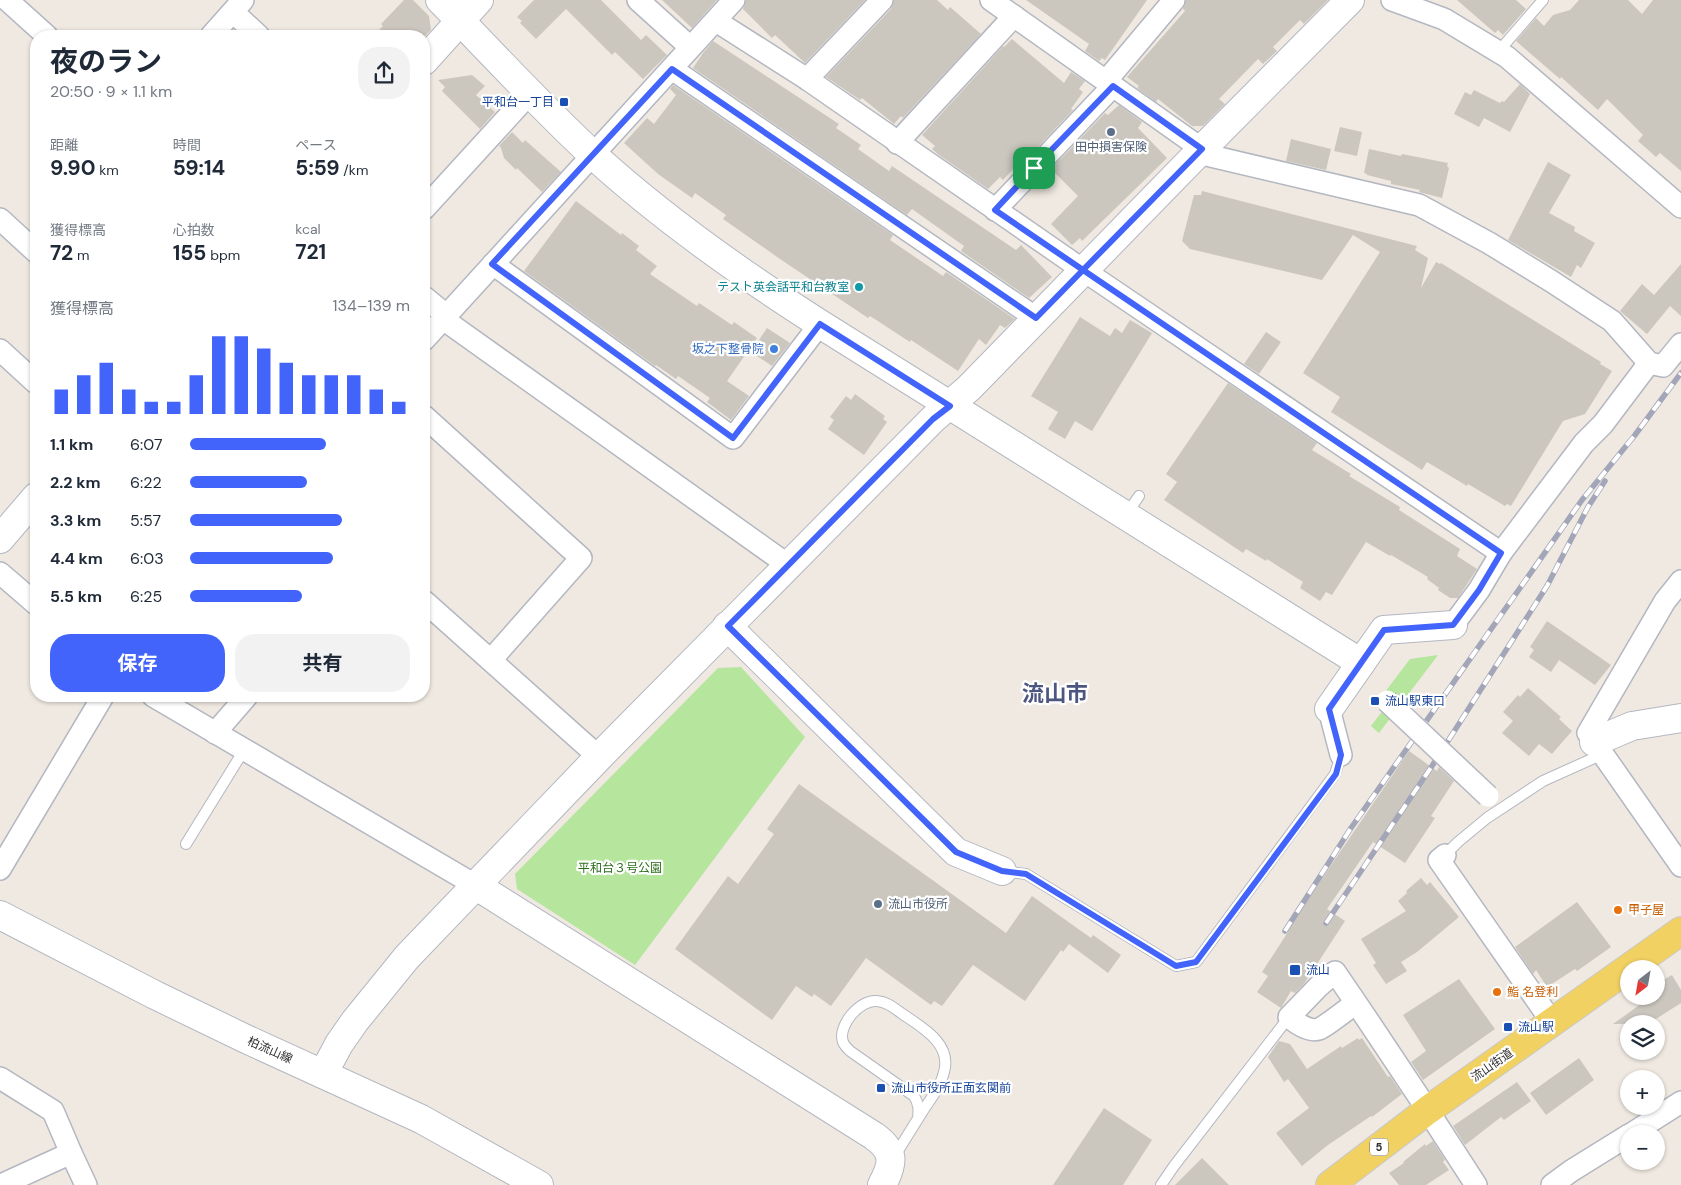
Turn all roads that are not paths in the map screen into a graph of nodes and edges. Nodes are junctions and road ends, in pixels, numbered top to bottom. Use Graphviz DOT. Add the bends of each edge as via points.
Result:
graph roads {
  1 [pos="440,0"];
  2 [pos="479,0"];
  3 [pos="638,0"];
  4 [pos="734,0"];
  5 [pos="882,0"];
  6 [pos="991,0"];
  7 [pos="1174,0"];
  8 [pos="1350,0"];
  9 [pos="1392,0"];
  10 [pos="1543,0"];
  11 [pos="5,4"];
  12 [pos="238,6"];
  13 [pos="1014,16"];
  14 [pos="460,21"];
  15 [pos="716,21"];
  16 [pos="39,30"];
  17 [pos="216,30"];
  18 [pos="255,30"];
  19 [pos="690,48"];
  20 [pos="1498,52"];
  21 [pos="430,54"];
  22 [pos="672,69"];
  23 [pos="807,79"];
  24 [pos="1110,84"];
  25 [pos="530,93"];
  26 [pos="897,143"];
  27 [pos="1200,151"];
  28 [pos="592,154"];
  29 [pos="430,202"];
  30 [pos="1681,207"];
  31 [pos="995,210"];
  32 [pos="0,219"];
  33 [pos="30,246"];
  34 [pos="492,264"];
  35 [pos="1083,270"];
  36 [pos="430,303"];
  37 [pos="445,317"];
  38 [pos="1036,318"];
  39 [pos="820,324"];
  40 [pos="430,333"];
  41 [pos="1681,344"];
  42 [pos="0,350"];
  43 [pos="1649,363"];
  44 [pos="30,378"];
  45 [pos="950,406"];
  46 [pos="430,421"];
  47 [pos="30,504"];
  48 [pos="0,539"];
  49 [pos="1501,553"];
  50 [pos="788,565"];
  51 [pos="0,573"];
  52 [pos="1681,581"];
  53 [pos="30,599"];
  54 [pos="430,605"];
  55 [pos="1453,625"];
  56 [pos="728,626"];
  57 [pos="491,660"];
  58 [pos="1361,663"];
  59 [pos="1387,701"];
  60 [pos="99,702"];
  61 [pos="163,702"];
  62 [pos="242,702"];
  63 [pos="1329,709"];
  64 [pos="1681,718"];
  65 [pos="214,733"];
  66 [pos="1598,748"];
  67 [pos="244,750"];
  68 [pos="1341,755"];
  69 [pos="599,757"];
  70 [pos="1488,796"];
  71 [pos="186,844"];
  72 [pos="1442,858"];
  73 [pos="1681,866"];
  74 [pos="0,869"];
  75 [pos="1002,871"];
  76 [pos="475,885"];
  77 [pos="0,915"];
  78 [pos="1681,931"];
  79 [pos="1356,1003"];
  80 [pos="1290,1017"];
  81 [pos="1552,1022"];
  82 [pos="323,1074"];
  83 [pos="0,1078"];
  84 [pos="1681,1102"];
  85 [pos="1428,1110"];
  86 [pos="918,1119"];
  87 [pos="1644,1125"];
  88 [pos="1620,1140"];
  89 [pos="71,1153"];
  90 [pos="886,1175"];
  91 [pos="1,1185"];
  92 [pos="86,1185"];
  93 [pos="539,1185"];
  94 [pos="1161,1185"];
  95 [pos="1330,1185"];
  96 [pos="1476,1185"];
  97 [pos="1552,1185"];
  1 -- 14 [label="street"];
  2 -- 14 [label="street"];
  3 -- 19 [label="street"];
  4 -- 15 [label="street"];
  5 -- 23 [label="street"];
  6 -- 13 [label="street"];
  7 -- 24 [label="street"];
  8 -- 27 [label="street"];
  9 -- 20 [label="street" via="1444,19"];
  10 -- 20 [label="lane"];
  11 -- 16 [label="street"];
  12 -- 17 [label="street"];
  12 -- 18 [label="street"];
  13 -- 24 [label="street"];
  13 -- 26 [label="street"];
  14 -- 21 [label="street"];
  14 -- 25 [label="street"];
  15 -- 19 [label="street"];
  15 -- 23 [label="street"];
  19 -- 22 [label="street"];
  20 -- 30 [label="street"];
  22 -- 28 [label="street"];
  22 -- 38 [label="street"];
  23 -- 26 [label="street"];
  24 -- 27 [label="street"];
  24 -- 31 [label="street"];
  25 -- 28 [label="street"];
  25 -- 29 [label="street"];
  26 -- 31 [label="street"];
  27 -- 35 [label="street"];
  27 -- 43 [label="street" via="1419,205 1489,243 1612,321"];
  28 -- 34 [label="street"];
  28 -- 39 [label="street" via="693,238"];
  31 -- 35 [label="street"];
  32 -- 33 [label="street"];
  34 -- 37 [label="street"];
  34 -- 39 [label="street" via="733,438"];
  35 -- 38 [label="street"];
  35 -- 49 [label="street"];
  36 -- 37 [label="street"];
  37 -- 40 [label="street"];
  37 -- 50 [label="street"];
  38 -- 45 [label="street"];
  39 -- 45 [label="street"];
  41 -- 43 [label="street" via="1663,366"];
  42 -- 44 [label="street"];
  43 -- 49 [label="street" via="1603,424 1584,442"];
  45 -- 50 [label="street" via="933,419"];
  45 -- 58 [label="street" via="1132,506"];
  46 -- 57 [label="street" via="581,558"];
  47 -- 48 [label="street"];
  49 -- 55 [label="street"];
  50 -- 56 [label="street"];
  51 -- 53 [label="street"];
  52 -- 66 [label="street" via="1665,601 1588,733"];
  54 -- 57 [label="street"];
  55 -- 58 [label="street" via="1384,630"];
  56 -- 69 [label="street"];
  56 -- 75 [label="street" via="956,852"];
  57 -- 69 [label="street"];
  58 -- 63 [label="street"];
  59 -- 70 [label="street, bridge"];
  60 -- 74 [label="street"];
  61 -- 65 [label="street"];
  62 -- 65 [label="street"];
  63 -- 68 [label="street"];
  64 -- 66 [label="street" via="1632,726"];
  65 -- 67 [label="street"];
  66 -- 72 [label="lane" via="1487,818"];
  66 -- 73 [label="street"];
  67 -- 71 [label="lane"];
  67 -- 76 [label="street"];
  68 -- 75 [label="lane" via="1336,774 1196,962 1176,966 1026,874"];
  69 -- 76 [label="street"];
  72 -- 81 [label="street"];
  76 -- 82 [label="street" via="383,984 355,1020"];
  76 -- 90 [label="street" via="874,1136 885,1144 890,1154"];
  77 -- 82 [label="street, 柏流山線" via="155,995"];
  78 -- 81 [label="main road, 流山街道 / 5"];
  79 -- 80 [label="street" via="1318,1029 1307,1028"];
  79 -- 80 [label="street" via="1335,972"];
  79 -- 85 [label="street"];
  80 -- 94 [label="lane"];
  81 -- 85 [label="main road, 流山街道 / 5"];
  82 -- 93 [label="street, 柏流山線" via="421,1119"];
  83 -- 89 [label="street" via="53,1111"];
  84 -- 87 [label="street"];
  85 -- 95 [label="main road, 流山街道 / 5"];
  85 -- 96 [label="street"];
  86 -- 86 [label="lane" via="918,1102 914,1096 843,1044 843,1028 858,1007 865,1003 875,1000 886,1002 933,1035 941,1047 946,1060 945,1072"];
  86 -- 90 [label="lane"];
  88 -- 97 [label="street"];
  89 -- 91 [label="street"];
  89 -- 92 [label="street"];
}
